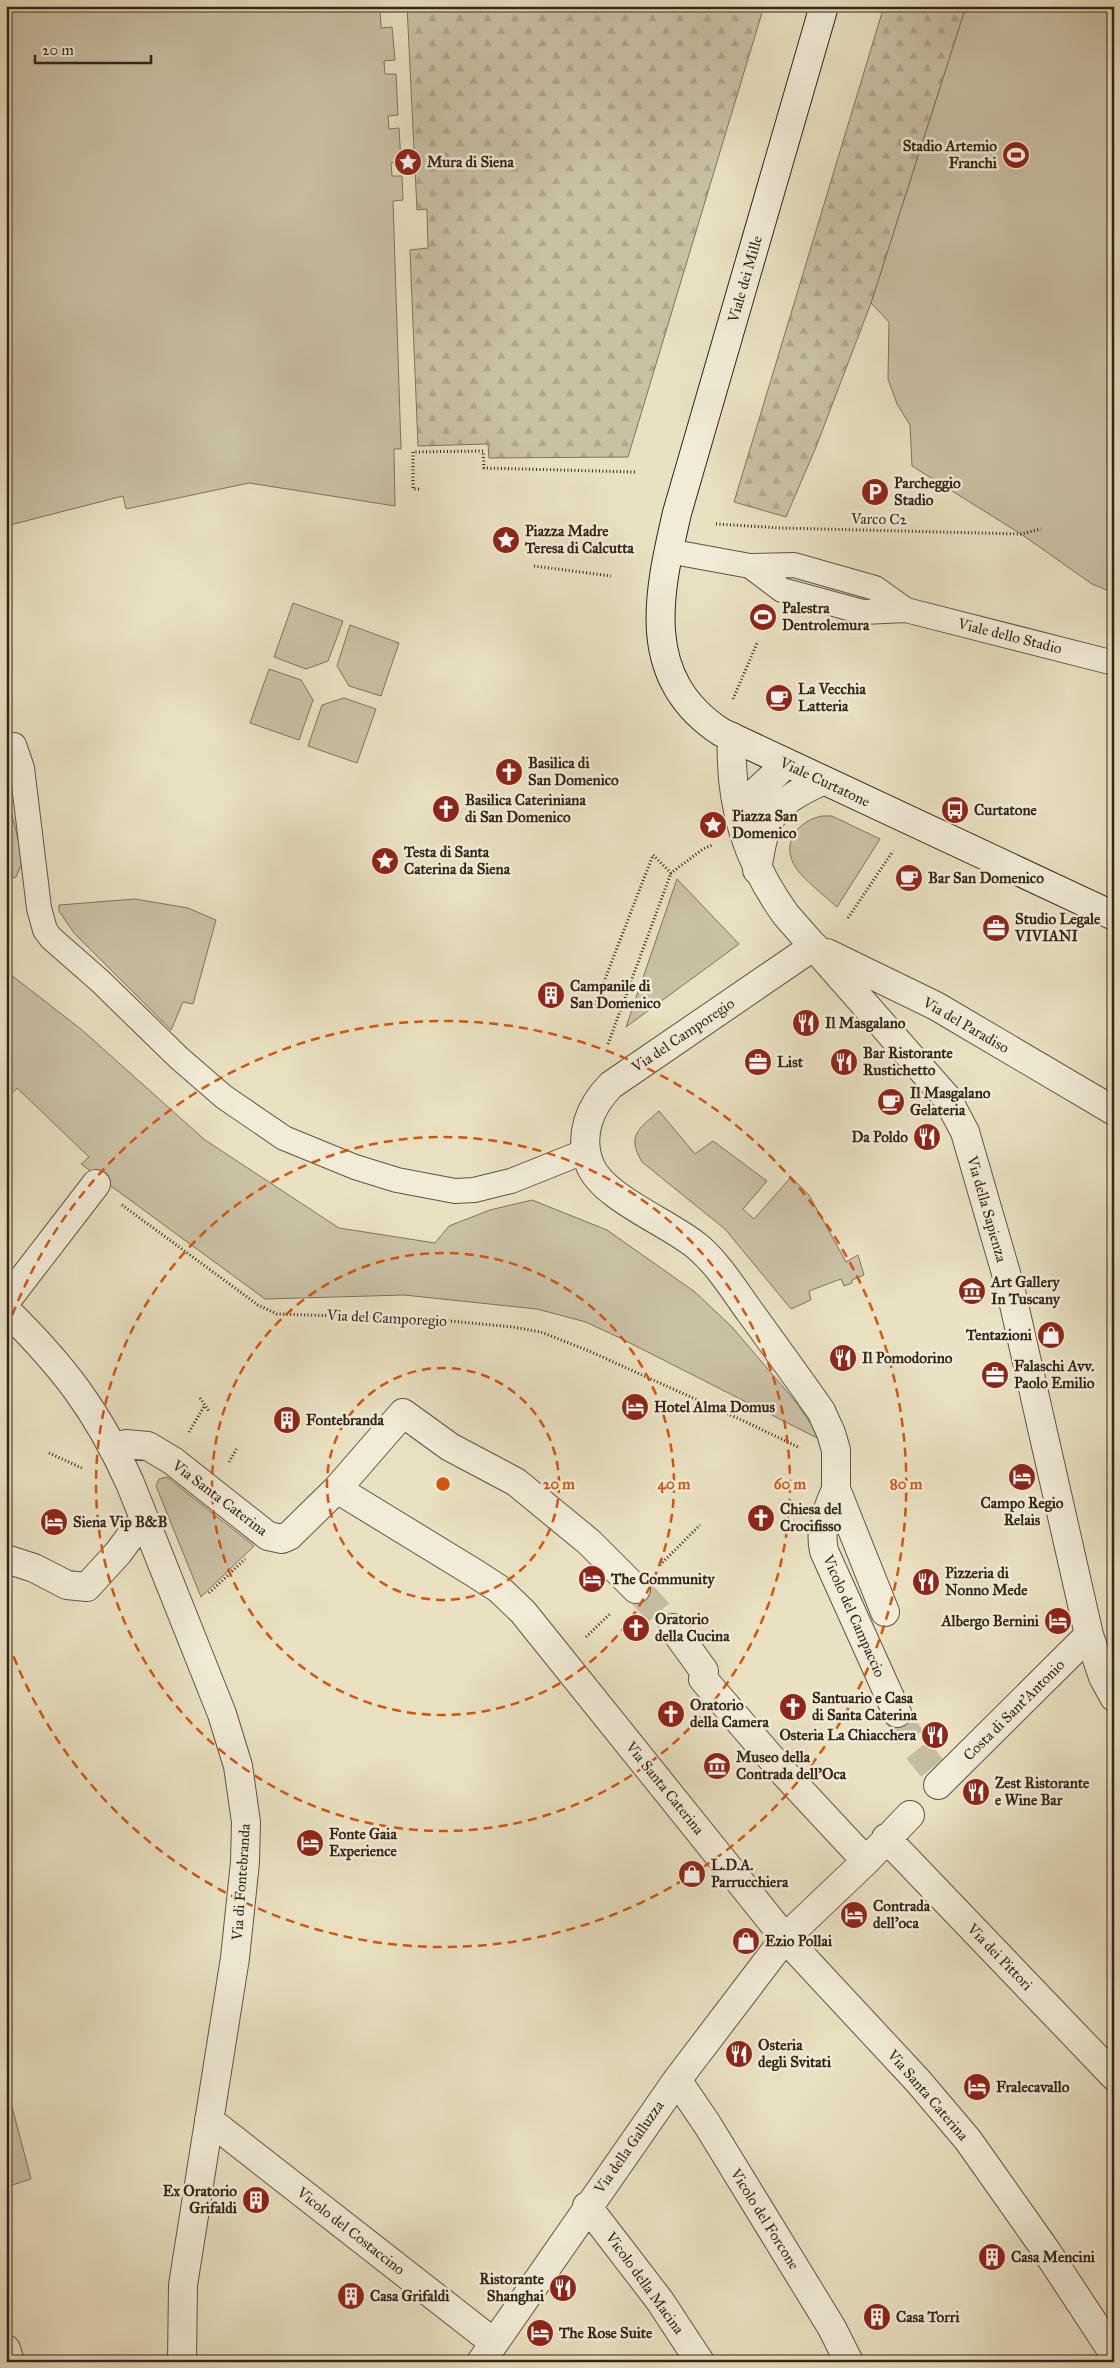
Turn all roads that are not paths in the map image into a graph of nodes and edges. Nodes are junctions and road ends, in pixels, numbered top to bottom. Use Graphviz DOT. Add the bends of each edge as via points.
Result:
graph roads {
  1 [pos="824,6"];
  2 [pos="668,552"];
  3 [pos="1114,663"];
  4 [pos="732,737"];
  5 [pos="14,745"];
  6 [pos="786,764"];
  7 [pos="822,781"];
  8 [pos="744,836"];
  9 [pos="757,870"];
  10 [pos="1114,916"];
  11 [pos="814,946"];
  12 [pos="1114,1111"];
  13 [pos="586,1152"];
  14 [pos="96,1184"];
  15 [pos="6,1301"];
  16 [pos="6,1310"];
  17 [pos="114,1446"];
  18 [pos="836,1479"];
  19 [pos="337,1489"];
  20 [pos="144,1518"];
  21 [pos="6,1559"];
  22 [pos="636,1589"];
  23 [pos="886,1612"];
  24 [pos="673,1628"];
  25 [pos="1088,1635"];
  26 [pos="1114,1697"];
  27 [pos="897,1712"];
  28 [pos="938,1786"];
  29 [pos="910,1815"];
  30 [pos="886,1838"];
  31 [pos="866,1860"];
  32 [pos="786,1938"];
  33 [pos="1114,2076"];
  34 [pos="677,2080"];
  35 [pos="209,2120"];
  36 [pos="587,2206"];
  37 [pos="6,2348"];
  38 [pos="487,2352"];
  39 [pos="1114,2354"];
  40 [pos="10,2362"];
  41 [pos="182,2362"];
  42 [pos="700,2362"];
  43 [pos="849,2362"];
  1 -- 2 [label="street, Viale dei Mille"];
  2 -- 3 [label="lane, Viale dello Stadio" via="750,566 782,590 863,612 906,610"];
  2 -- 4 [label="street, Viale Curtatone" via="660,610 668,666 689,706 711,725"];
  4 -- 6 [label="street, Viale Curtatone"];
  4 -- 8 [label="street, Via della Sapienza" via="732,774"];
  5 -- 13 [label="lane" via="22,768 39,908 45,930 195,1072 249,1115 284,1138 355,1167 446,1190 474,1190 502,1184"];
  6 -- 7 [label="street, Viale Curtatone"];
  6 -- 8 [label="street" via="756,792"];
  7 -- 9 [label="street" via="778,806 762,838"];
  7 -- 10 [label="street, Viale Curtatone"];
  8 -- 9 [label="street, Via della Sapienza"];
  9 -- 11 [label="street, Via della Sapienza" via="786,915"];
  11 -- 12 [label="street, Via del Paradiso" via="936,1006"];
  11 -- 13 [label="street, Via del Camporegio" via="611,1085 590,1115"];
  11 -- 25 [label="street, Via della Sapienza" via="947,1098 965,1132 1021,1331"];
  13 -- 18 [label="street, Via del Camporegio" via="590,1166 610,1190 685,1237 721,1272 821,1411 834,1441"];
  14 -- 15 [label="street"];
  16 -- 17 [label="street, Via di Fontebranda" via="61,1368"];
  17 -- 19 [label="street, Via Santa Caterina" via="148,1446 173,1461 268,1536 282,1539"];
  17 -- 20 [label="street, Via di Fontebranda"];
  18 -- 23 [label="street, Via del Camporegio"];
  18 -- 27 [label="street, Vicolo del Campaccio" via="823,1521 824,1551"];
  19 -- 22 [label="street" via="403,1413 450,1446 516,1482 582,1535"];
  19 -- 32 [label="street, Via Santa Caterina" via="499,1589 523,1612"];
  20 -- 21 [label="street" via="87,1586 67,1585 34,1568"];
  20 -- 35 [label="street, Via di Fontebranda" via="222,1714 238,1766 246,1822 235,1958"];
  24 -- 31 [label="street" via="704,1671 703,1679 784,1773"];
  25 -- 26 [label="street, Via della Sapienza"];
  25 -- 28 [label="street, Costa di Sant'Antonio"];
  29 -- 30 [label="street"];
  30 -- 31 [label="street"];
  30 -- 33 [label="street, Via dei Pittori"];
  31 -- 32 [label="street"];
  32 -- 34 [label="street, Via della Galluzza"];
  32 -- 39 [label="street, Via Santa Caterina" via="968,2140"];
  34 -- 36 [label="street, Via della Galluzza"];
  34 -- 43 [label="street, Vicolo del Forcone" via="822,2311"];
  35 -- 38 [label="street, Vicolo del Costaccino"];
  35 -- 41 [label="street, Via di Fontebranda" via="183,2285"];
  36 -- 38 [label="street, Via della Galluzza"];
  36 -- 42 [label="street, Vicolo della Macina" via="660,2301"];
  37 -- 40 [label="street"];
}
